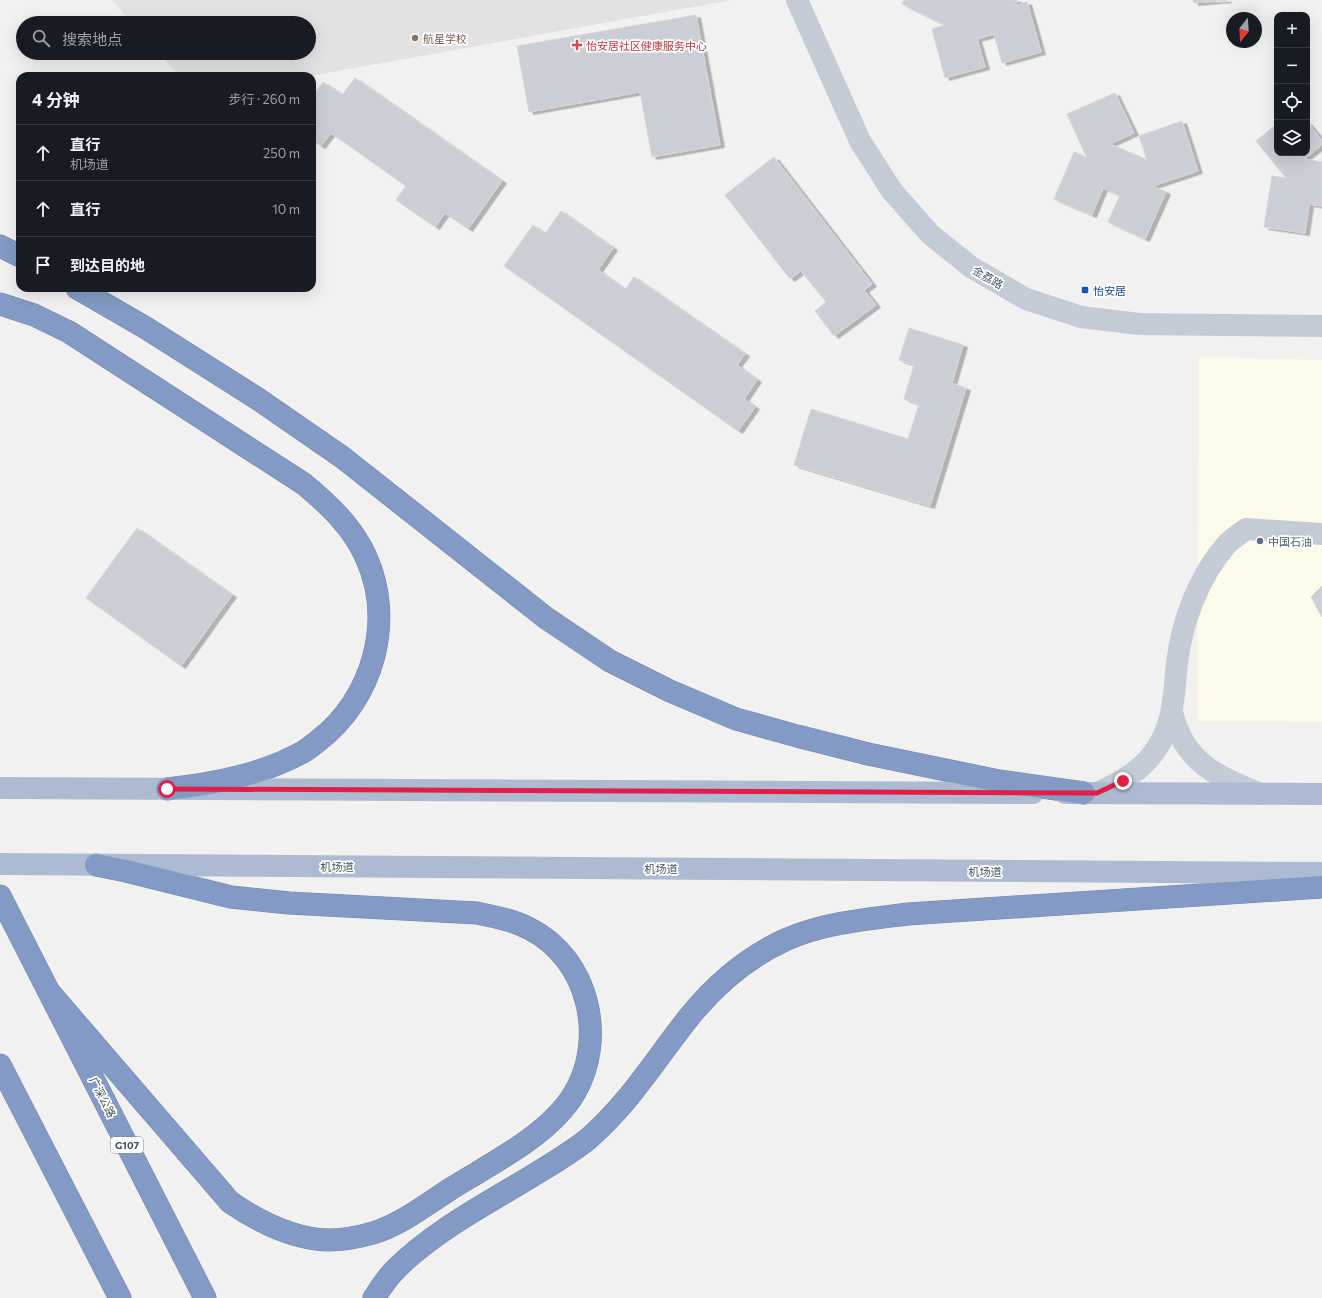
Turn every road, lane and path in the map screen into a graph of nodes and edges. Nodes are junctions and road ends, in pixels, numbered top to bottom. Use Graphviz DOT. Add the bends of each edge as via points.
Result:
graph roads {
  1 [pos="797,0"];
  2 [pos="0,246"];
  3 [pos="16,254"];
  4 [pos="84,292"];
  5 [pos="0,304"];
  6 [pos="1322,326"];
  7 [pos="1322,534"];
  8 [pos="1172,712"];
  9 [pos="0,788"];
  10 [pos="167,789"];
  11 [pos="1090,793"];
  12 [pos="1260,794"];
  13 [pos="1322,794"];
  14 [pos="0,864"];
  15 [pos="96,865"];
  16 [pos="1322,873"];
  17 [pos="1322,887"];
  18 [pos="0,896"];
  19 [pos="50,992"];
  20 [pos="0,1065"];
  21 [pos="120,1298"];
  22 [pos="204,1298"];
  23 [pos="374,1298"];
  1 -- 6 [label="street, 金荔路" via="860,141 892,192 930,234 971,267 1026,298 1081,317 1140,324"];
  2 -- 3 [label="highway"];
  4 -- 11 [label="highway" via="258,399 342,458 546,618 610,661 656,684 736,719 868,754 999,781"];
  5 -- 10 [label="highway" via="34,315 69,332 304,484 340,517 354,535 373,576 379,622 376,651 358,698 331,732 304,752 274,766 206,785"];
  7 -- 8 [label="street" via="1246,529 1228,543 1209,568 1193,601 1183,633"];
  8 -- 11 [label="street" via="1167,730 1143,765 1123,781"];
  8 -- 12 [label="street" via="1185,746 1200,763 1222,778"];
  9 -- 10 [label="main road"];
  10 -- 11 [label="main road"];
  11 -- 12 [label="main road"];
  12 -- 13 [label="main road"];
  14 -- 15 [label="main road, 机场道"];
  15 -- 16 [label="main road, 机场道"];
  15 -- 19 [label="highway" via="231,897 477,914 507,920 530,929 554,945 572,967 585,994 590,1018 590,1046 584,1072 574,1094 558,1115 534,1136 399,1222 353,1238 329,1240 305,1237 281,1230 251,1216 230,1202"];
  17 -- 23 [label="highway" via="908,914 844,923 786,940 761,953 718,985 691,1014 630,1096 588,1138 567,1155 421,1246 393,1272"];
  18 -- 19 [label="highway, 广深公路 / G107"];
  19 -- 22 [label="highway, 广深公路 / G107"];
  20 -- 21 [label="highway"];
}
